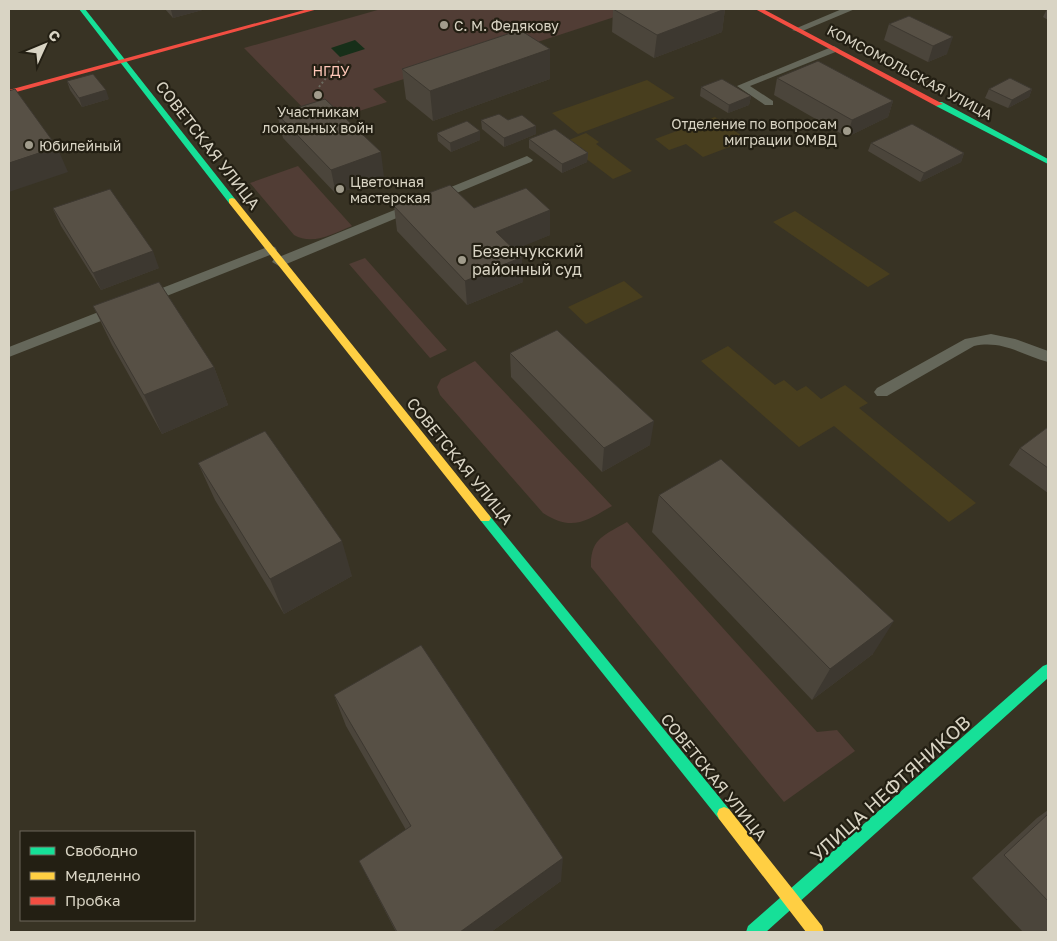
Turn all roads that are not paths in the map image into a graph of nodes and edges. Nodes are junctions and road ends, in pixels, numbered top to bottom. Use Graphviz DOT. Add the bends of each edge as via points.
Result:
graph roads {
  1 [pos="82,9"];
  2 [pos="315,9"];
  3 [pos="758,9"];
  4 [pos="850,9"];
  5 [pos="797,30"];
  6 [pos="834,49"];
  7 [pos="123,61"];
  8 [pos="9,92"];
  9 [pos="769,103"];
  10 [pos="527,160"];
  11 [pos="1048,162"];
  12 [pos="270,250"];
  13 [pos="279,262"];
  14 [pos="9,352"];
  15 [pos="1048,357"];
  16 [pos="882,392"];
  17 [pos="1048,670"];
  18 [pos="790,900"];
  19 [pos="754,932"];
  20 [pos="816,932"];
  1 -- 7 [label="street, СОВЕТСКАЯ УЛИЦА"];
  2 -- 7 [label="street"];
  3 -- 5 [label="street, КОМСОМОЛЬСКАЯ УЛИЦА"];
  4 -- 5 [label="lane"];
  5 -- 6 [label="street, КОМСОМОЛЬСКАЯ УЛИЦА"];
  6 -- 9 [label="lane" via="742,86"];
  6 -- 11 [label="street, КОМСОМОЛЬСКАЯ УЛИЦА"];
  7 -- 8 [label="street"];
  7 -- 12 [label="street, СОВЕТСКАЯ УЛИЦА"];
  10 -- 13 [label="lane"];
  12 -- 13 [label="street, СОВЕТСКАЯ УЛИЦА"];
  12 -- 14 [label="lane"];
  13 -- 18 [label="street, СОВЕТСКАЯ УЛИЦА"];
  15 -- 16 [label="lane" via="1015,343 996,338 982,339 970,342"];
  17 -- 18 [label="street, УЛИЦА НЕФТЯНИКОВ"];
  18 -- 19 [label="street, УЛИЦА НЕФТЯНИКОВ"];
  18 -- 20 [label="street, СОВЕТСКАЯ УЛИЦА"];
}
